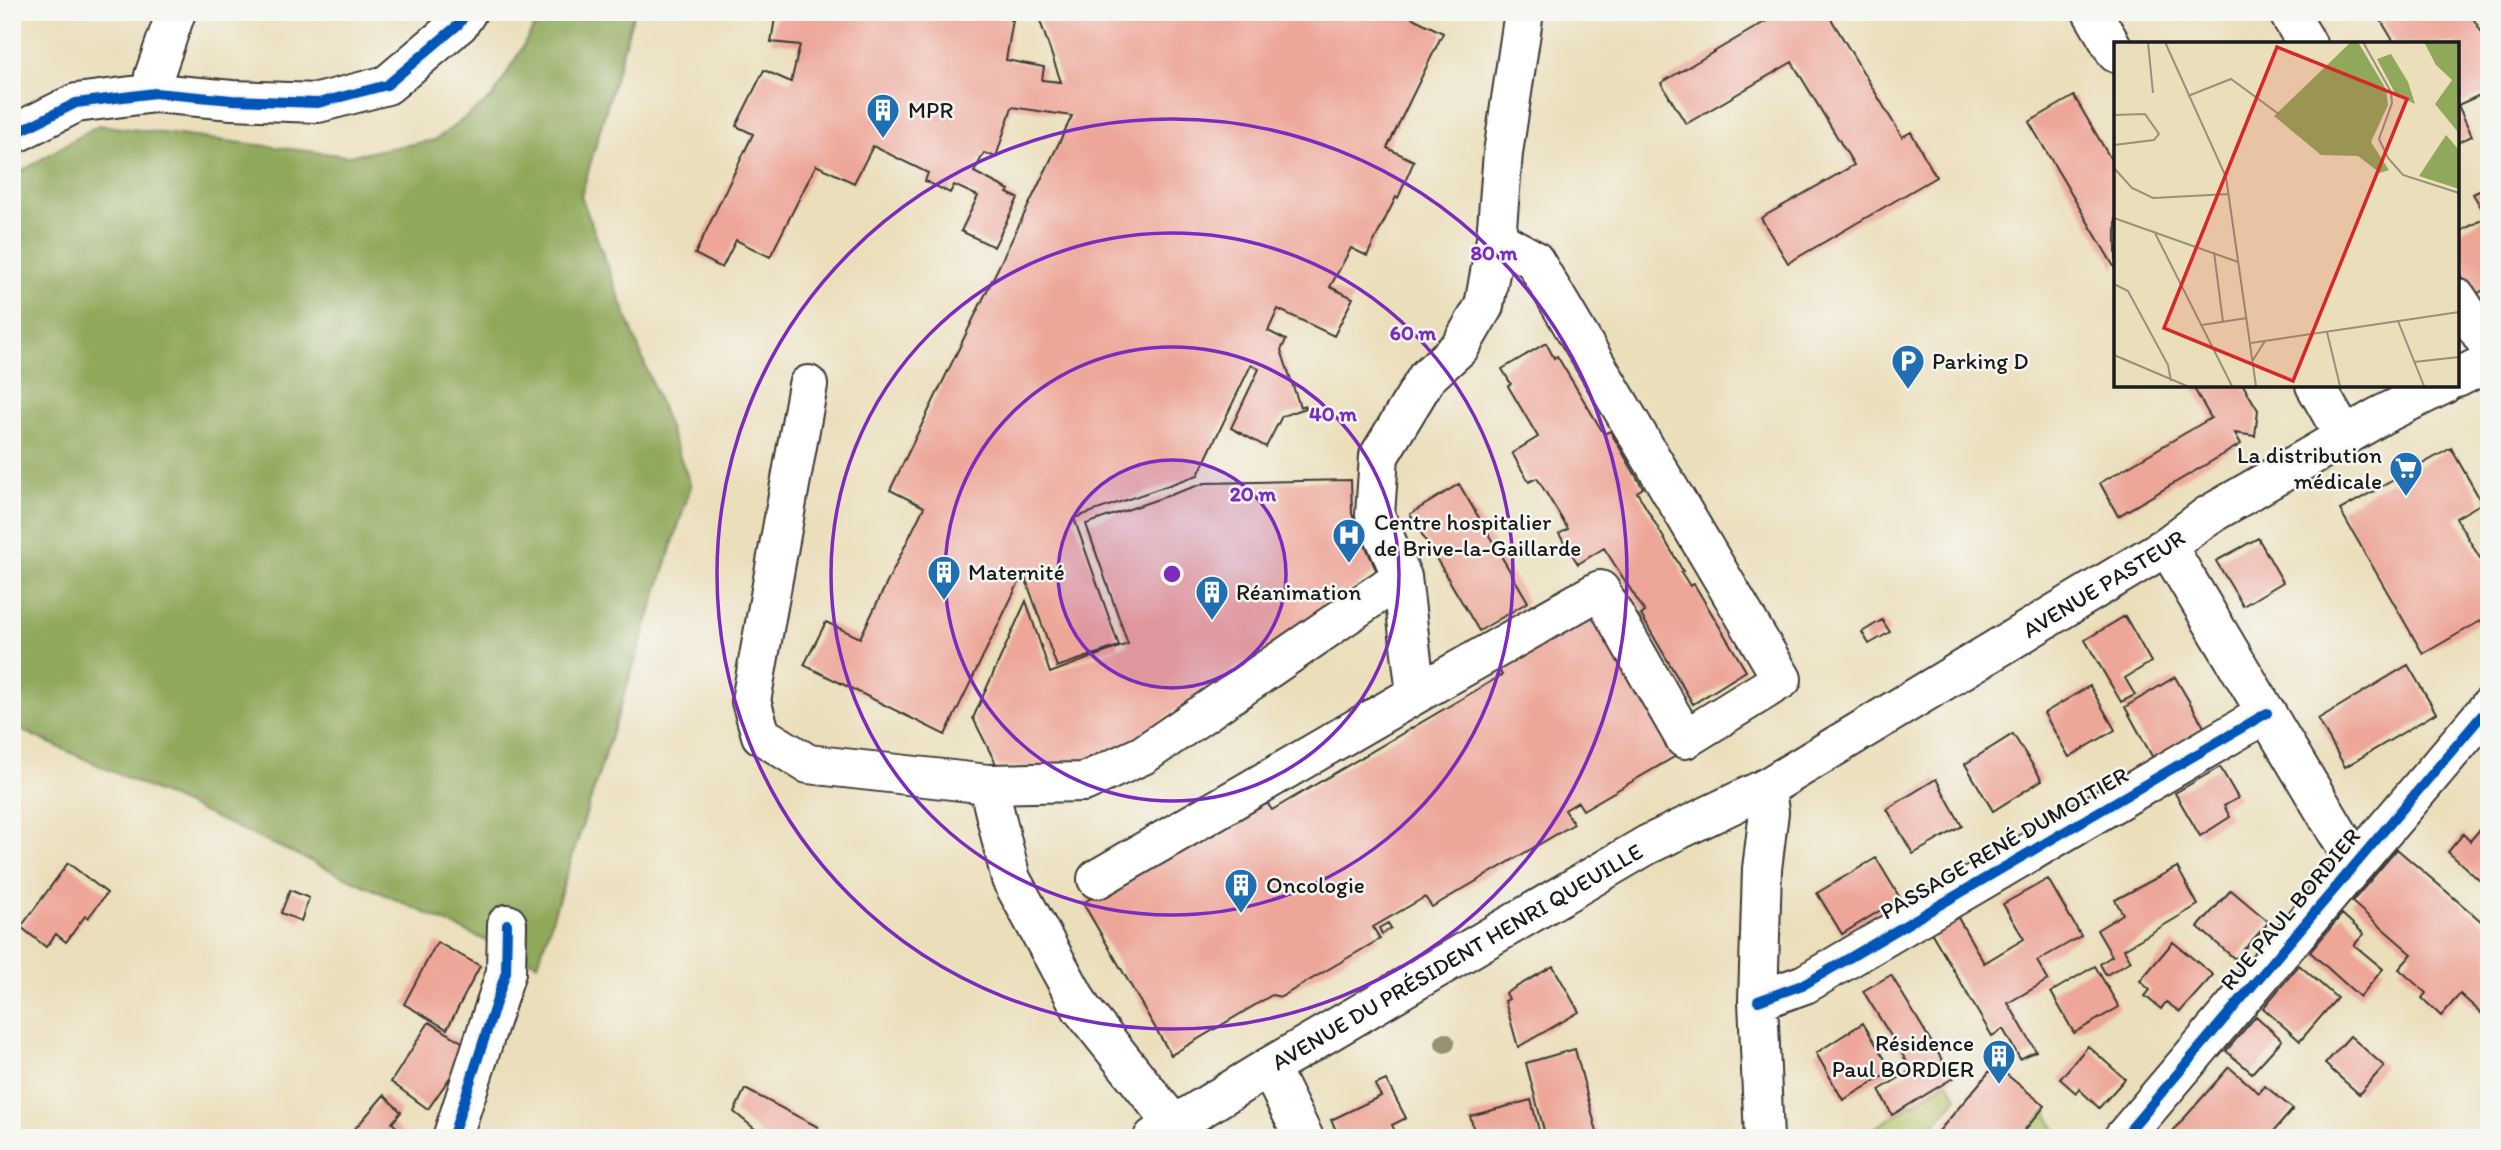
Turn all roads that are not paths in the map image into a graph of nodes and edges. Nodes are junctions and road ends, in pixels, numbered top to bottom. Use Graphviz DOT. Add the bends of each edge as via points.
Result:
graph roads {
  1 [pos="176,12"];
  2 [pos="467,12"];
  3 [pos="1524,12"];
  4 [pos="2092,12"];
  5 [pos="2288,12"];
  6 [pos="2306,42"];
  7 [pos="2114,49"];
  8 [pos="155,93"];
  9 [pos="12,135"];
  10 [pos="1496,239"];
  11 [pos="2459,312"];
  12 [pos="2467,369"];
  13 [pos="808,385"];
  14 [pos="2316,387"];
  15 [pos="2434,387"];
  16 [pos="2344,436"];
  17 [pos="2167,546"];
  18 [pos="1402,577"];
  19 [pos="1416,694"];
  20 [pos="2489,707"];
  21 [pos="2267,713"];
  22 [pos="988,784"];
  23 [pos="1766,788"];
  24 [pos="2356,864"];
  25 [pos="1097,879"];
  26 [pos="507,924"];
  27 [pos="1758,1001"];
  28 [pos="1269,1067"];
  29 [pos="1164,1132"];
  30 [pos="452,1138"];
  31 [pos="1304,1138"];
  32 [pos="1765,1138"];
  33 [pos="2123,1138"];
  1 -- 8 [label="street" via="154,76"];
  2 -- 8 [label="street" via="387,85 318,103"];
  3 -- 10 [label="street" via="1503,153"];
  4 -- 7 [label="street"];
  5 -- 6 [label="street"];
  8 -- 9 [label="street" via="76,103"];
  10 -- 18 [label="street" via="1485,306 1460,346 1427,377 1380,456 1375,515"];
  10 -- 19 [label="street" via="1534,260 1782,679 1685,739 1600,590"];
  11 -- 12 [label="street"];
  13 -- 22 [label="street" via="751,701 761,735 807,764"];
  14 -- 16 [label="street"];
  15 -- 16 [label="street, AVENUE PASTEUR"];
  16 -- 17 [label="street, AVENUE PASTEUR" via="2207,516"];
  17 -- 21 [label="street"];
  17 -- 23 [label="street, AVENUE PASTEUR"];
  18 -- 19 [label="street"];
  18 -- 22 [label="street" via="1143,755 1084,782"];
  19 -- 25 [label="street"];
  20 -- 24 [label="street, RUE PAUL BORDIER"];
  21 -- 24 [label="street"];
  21 -- 27 [label="street, PASSAGE RENÉ DUMOITIER" via="1805,984"];
  22 -- 29 [label="street" via="1012,879 1081,1008"];
  23 -- 27 [label="street" via="1769,812 1762,869"];
  23 -- 28 [label="street, AVENUE DU PRÉSIDENT HENRI QUEUILLE" via="1647,845"];
  24 -- 33 [label="street, RUE PAUL BORDIER"];
  26 -- 30 [label="street" via="506,972"];
  27 -- 32 [label="street"];
  28 -- 29 [label="street, AVENUE DU PRÉSIDENT HENRI QUEUILLE"];
  28 -- 31 [label="street"];
}
